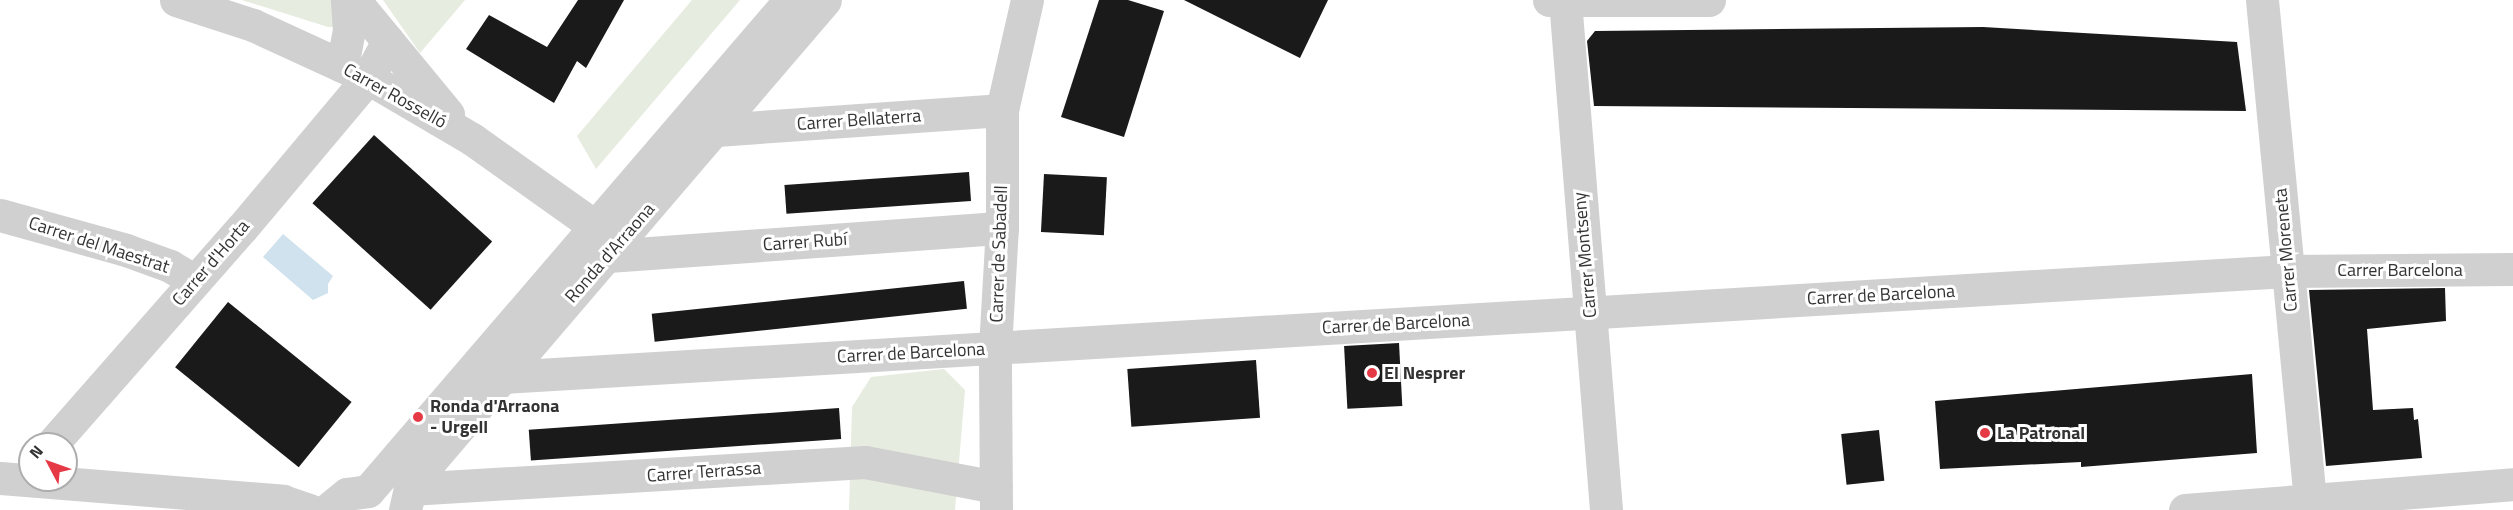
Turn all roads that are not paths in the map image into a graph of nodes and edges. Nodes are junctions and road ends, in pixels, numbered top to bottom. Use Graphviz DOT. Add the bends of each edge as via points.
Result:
graph roads {
  1 [pos="176,0"];
  2 [pos="347,0"];
  3 [pos="354,0"];
  4 [pos="790,0"];
  5 [pos="825,0"];
  6 [pos="1027,0"];
  7 [pos="1709,0"];
  8 [pos="2262,0"];
  9 [pos="1559,1"];
  10 [pos="388,41"];
  11 [pos="355,72"];
  12 [pos="1002,110"];
  13 [pos="716,130"];
  14 [pos="472,139"];
  15 [pos="0,214"];
  16 [pos="1002,228"];
  17 [pos="602,241"];
  18 [pos="2513,269"];
  19 [pos="2287,271"];
  20 [pos="195,281"];
  21 [pos="1590,312"];
  22 [pos="995,348"];
  23 [pos="504,377"];
  24 [pos="62,432"];
  25 [pos="17,475"];
  26 [pos="2499,493"];
  27 [pos="996,498"];
  28 [pos="393,500"];
  29 [pos="2317,503"];
  30 [pos="309,510"];
  31 [pos="327,510"];
  32 [pos="1606,510"];
  33 [pos="2185,510"];
  1 -- 11 [label="street, Carrer Rosselló" via="253,25"];
  2 -- 11 [label="street, Carrer d'Horta"];
  3 -- 10 [label="street"];
  4 -- 17 [label="street, Ronda d'Arraona"];
  5 -- 13 [label="street, Ronda d'Arraona"];
  6 -- 12 [label="street, Carrer de Sabadell"];
  7 -- 9 [label="street"];
  8 -- 19 [label="street, Carrer Moreneta"];
  9 -- 21 [label="street, Carrer Montseny"];
  10 -- 11 [label="street"];
  10 -- 14 [label="street" via="432,99"];
  11 -- 14 [label="street, Carrer Rosselló"];
  11 -- 20 [label="street, Carrer d'Horta"];
  12 -- 13 [label="street, Carrer Bellaterra"];
  12 -- 16 [label="street, Carrer de Sabadell"];
  13 -- 17 [label="street, Ronda d'Arraona"];
  14 -- 17 [label="street, Carrer Rosselló"];
  15 -- 20 [label="street, Carrer del Maestrat" via="126,250 170,266"];
  16 -- 17 [label="street, Carrer Rubí"];
  16 -- 22 [label="street, Carrer de Sabadell"];
  17 -- 23 [label="street, Ronda d'Arraona"];
  17 -- 28 [label="street, Ronda d'Arraona"];
  18 -- 19 [label="street, Carrer Barcelona"];
  19 -- 21 [label="street, Carrer de Barcelona"];
  19 -- 29 [label="street, Carrer Moreneta"];
  20 -- 24 [label="street, Carrer d'Horta"];
  21 -- 22 [label="street, Carrer de Barcelona"];
  21 -- 32 [label="street, Carrer Montseny"];
  22 -- 23 [label="street, Carrer de Barcelona"];
  22 -- 27 [label="street, Carrer de Sabadell"];
  23 -- 28 [label="street, Ronda d'Arraona"];
  25 -- 30 [label="street" via="283,501"];
  26 -- 29 [label="street"];
  27 -- 28 [label="street, Carrer Terrassa" via="865,462"];
  28 -- 31 [label="street" via="346,494"];
  29 -- 33 [label="street"];
}
